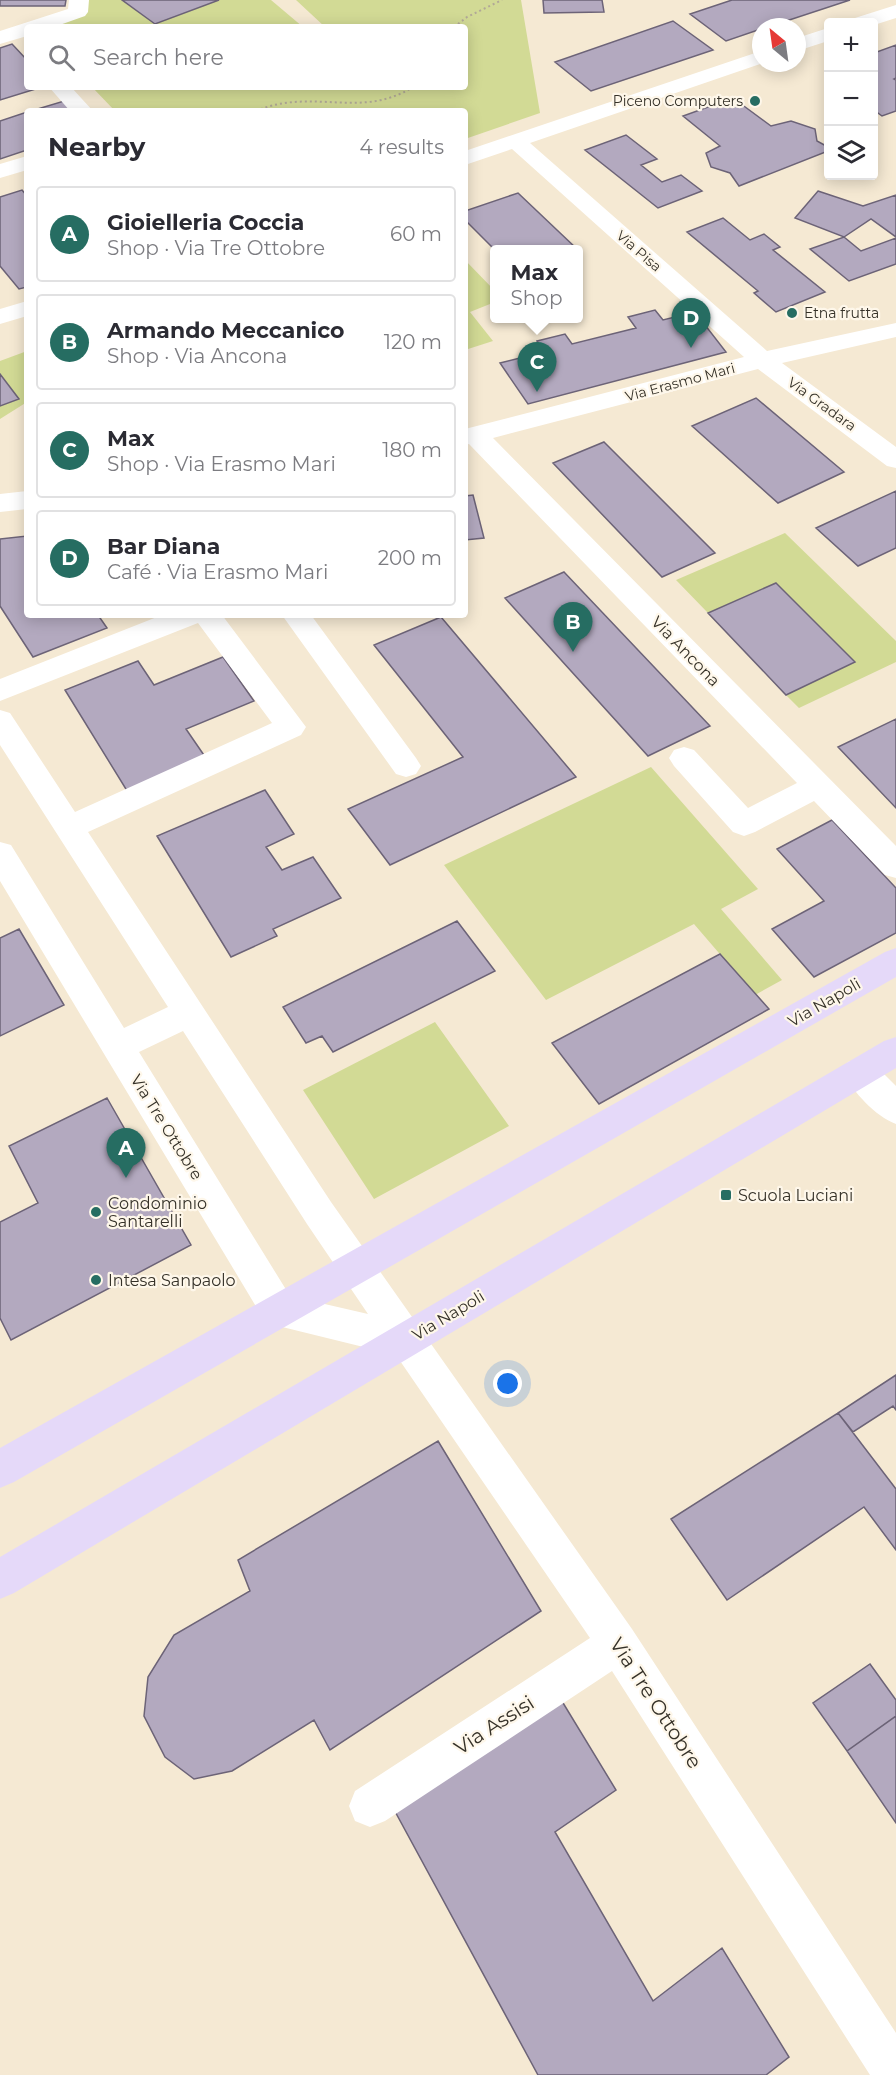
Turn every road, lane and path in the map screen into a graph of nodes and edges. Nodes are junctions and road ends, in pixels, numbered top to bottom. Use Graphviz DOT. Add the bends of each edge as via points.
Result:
graph roads {
  1 [pos="79,0"];
  2 [pos="502,0"];
  3 [pos="896,11"];
  4 [pos="874,18"];
  5 [pos="43,24"];
  6 [pos="458,24"];
  7 [pos="12,34"];
  8 [pos="824,35"];
  9 [pos="806,42"];
  10 [pos="24,49"];
  11 [pos="752,60"];
  12 [pos="62,90"];
  13 [pos="409,90"];
  14 [pos="79,108"];
  15 [pos="263,108"];
  16 [pos="515,141"];
  17 [pos="468,157"];
  18 [pos="24,164"];
  19 [pos="0,171"];
  20 [pos="24,309"];
  21 [pos="0,317"];
  22 [pos="896,330"];
  23 [pos="762,360"];
  24 [pos="471,436"];
  25 [pos="891,450"];
  26 [pos="24,500"];
  27 [pos="0,503"];
  28 [pos="200,618"];
  29 [pos="298,618"];
  30 [pos="0,690"];
  31 [pos="0,721"];
  32 [pos="684,758"];
  33 [pos="406,766"];
  34 [pos="818,786"];
  35 [pos="69,828"];
  36 [pos="0,854"];
  37 [pos="896,866"];
  38 [pos="896,962"];
  39 [pos="189,1012"];
  40 [pos="118,1047"];
  41 [pos="896,1051"];
  42 [pos="860,1072"];
  43 [pos="896,1109"];
  44 [pos="356,1267"];
  45 [pos="279,1311"];
  46 [pos="407,1340"];
  47 [pos="0,1469"];
  48 [pos="0,1579"];
  49 [pos="618,1643"];
  50 [pos="370,1806"];
  51 [pos="896,2074"];
  1 -- 5 [label="street" via="78,12"];
  2 -- 6 [label="path"];
  3 -- 4 [label="street"];
  7 -- 10 [label="street"];
  8 -- 9 [label="street"];
  11 -- 16 [label="street"];
  12 -- 14 [label="street"];
  13 -- 15 [label="path" via="376,104 301,99"];
  16 -- 17 [label="street"];
  16 -- 23 [label="street, Via Pisa"];
  18 -- 19 [label="street"];
  20 -- 21 [label="street"];
  22 -- 23 [label="street, Via Erasmo Mari"];
  23 -- 24 [label="street, Via Erasmo Mari"];
  23 -- 25 [label="street, Via Gradara"];
  24 -- 34 [label="street, Via Ancona"];
  26 -- 27 [label="street"];
  28 -- 30 [label="street"];
  28 -- 35 [label="street" via="291,727"];
  29 -- 33 [label="street"];
  31 -- 35 [label="street, Via Tre Ottobre"];
  32 -- 34 [label="street" via="744,824"];
  34 -- 37 [label="street, Via Ancona"];
  35 -- 39 [label="street, Via Tre Ottobre"];
  36 -- 40 [label="street, Via Tre Ottobre"];
  38 -- 44 [label="main road, Via Napoli"];
  39 -- 40 [label="street"];
  39 -- 44 [label="street, Via Tre Ottobre"];
  40 -- 45 [label="street, Via Tre Ottobre"];
  41 -- 42 [label="main road, Via Napoli"];
  42 -- 43 [label="street"];
  42 -- 46 [label="main road, Via Napoli"];
  44 -- 45 [label="main road, Via Napoli"];
  44 -- 46 [label="street, Via Tre Ottobre"];
  45 -- 46 [label="street"];
  45 -- 47 [label="main road, Via Napoli"];
  46 -- 48 [label="main road, Via Napoli"];
  46 -- 49 [label="street, Via Tre Ottobre"];
  49 -- 50 [label="street, Via Assisi"];
  49 -- 51 [label="street, Via Tre Ottobre"];
}
